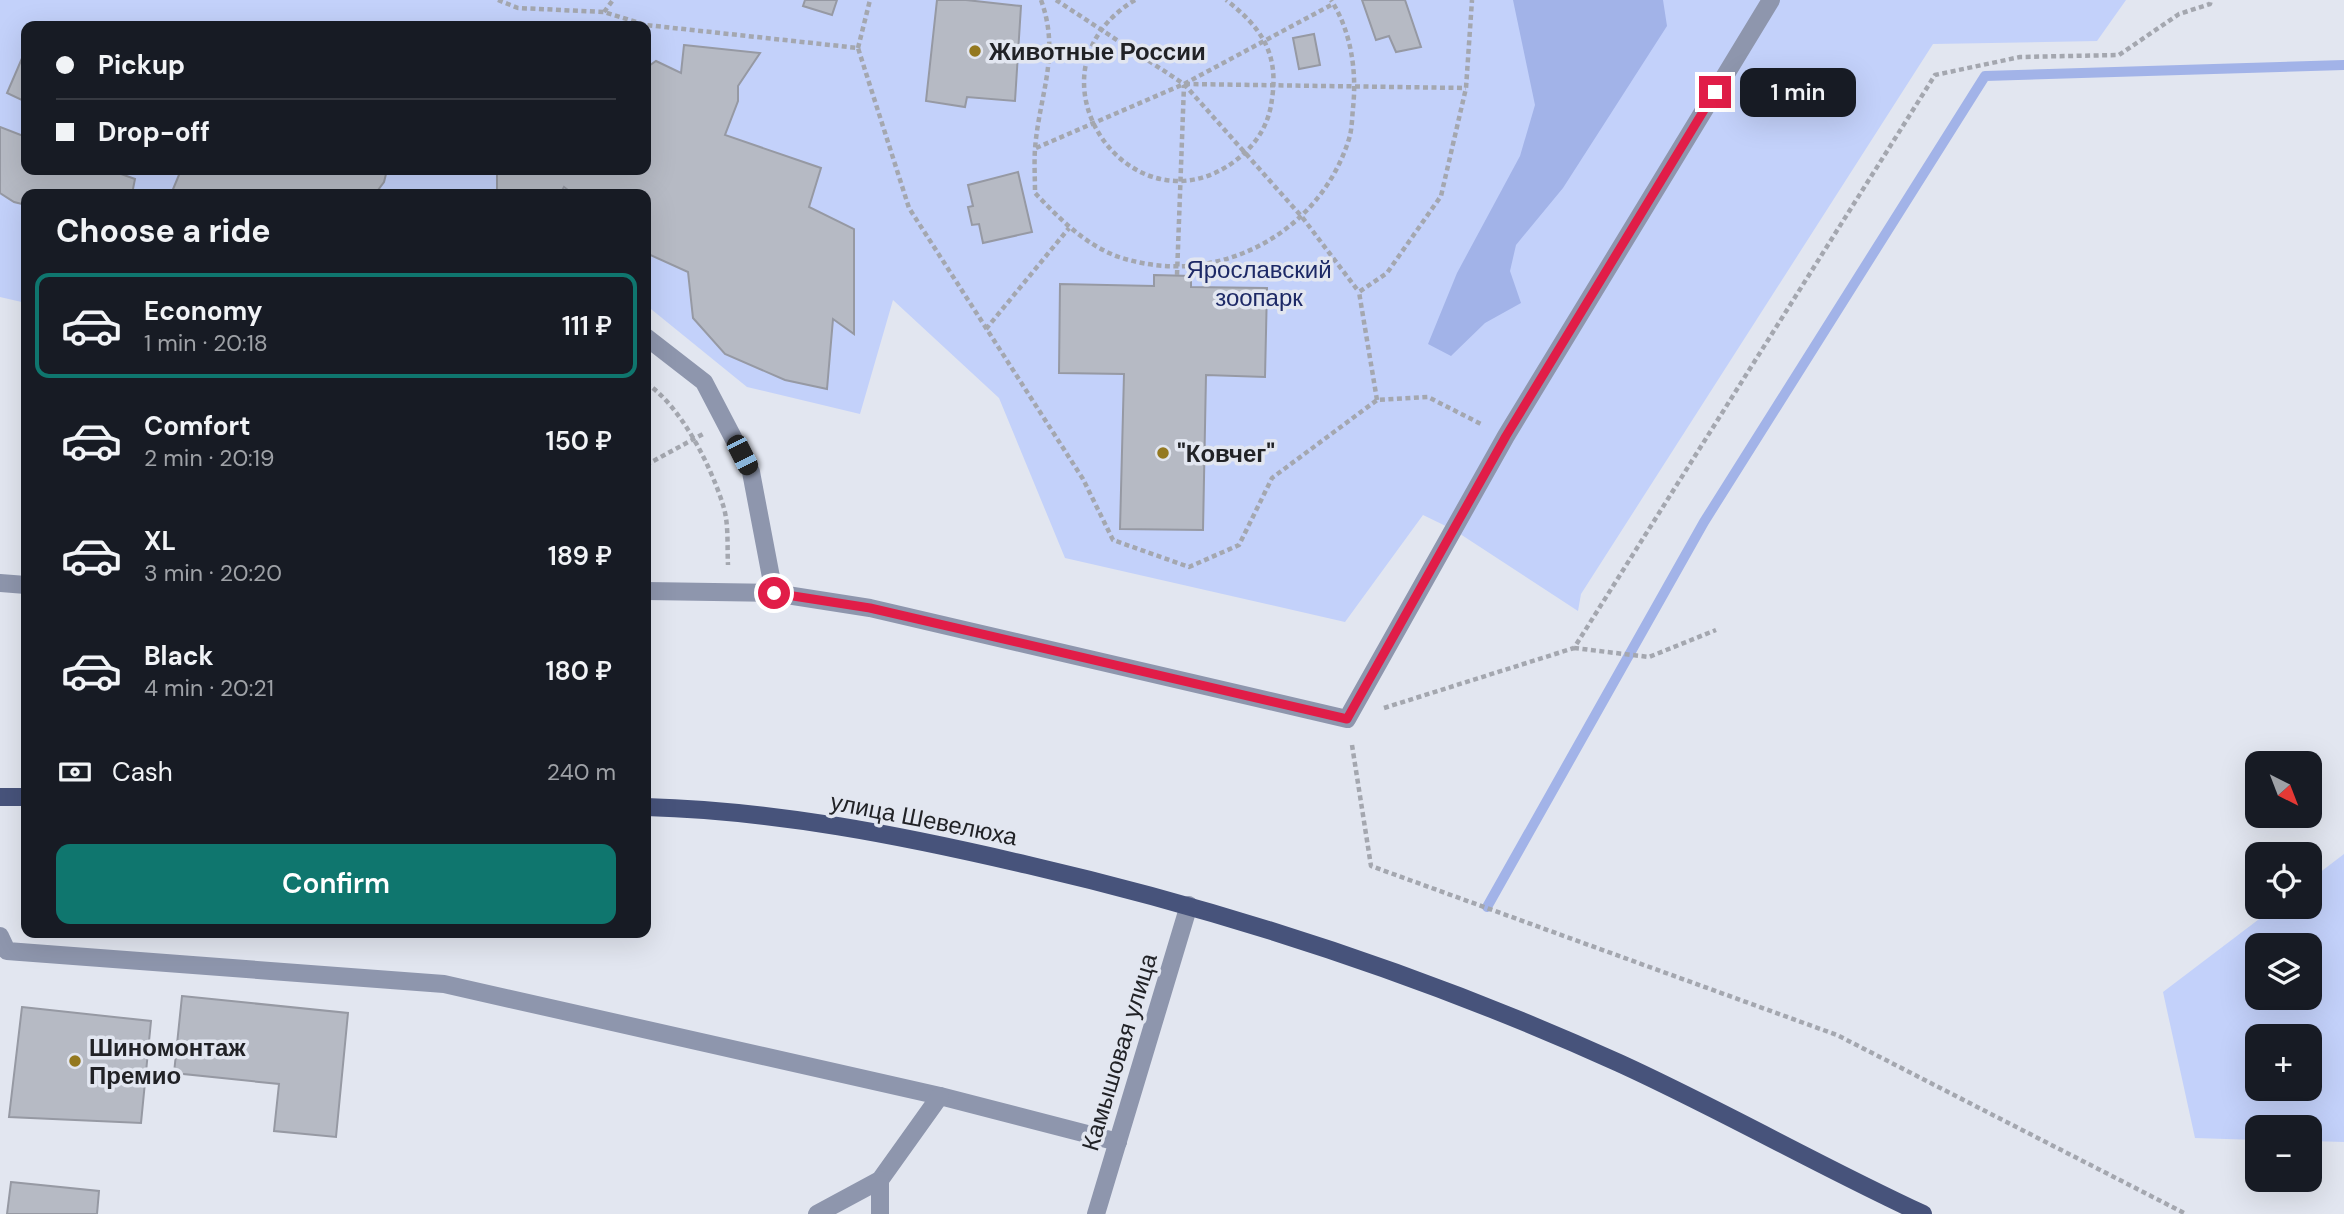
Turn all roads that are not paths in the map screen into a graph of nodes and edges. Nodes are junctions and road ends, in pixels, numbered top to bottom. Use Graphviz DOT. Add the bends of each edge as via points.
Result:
graph roads {
  1 [pos="1771,0"];
  2 [pos="651,342"];
  3 [pos="0,583"];
  4 [pos="21,585"];
  5 [pos="651,591"];
  6 [pos="774,593"];
  7 [pos="0,797"];
  8 [pos="21,797"];
  9 [pos="651,807"];
  10 [pos="1189,905"];
  11 [pos="0,936"];
  12 [pos="940,1096"];
  13 [pos="1118,1142"];
  14 [pos="880,1180"];
  15 [pos="1915,1212"];
  16 [pos="817,1214"];
  17 [pos="880,1214"];
  18 [pos="1096,1214"];
  1 -- 6 [label="street" via="1506,436 1347,719 870,608"];
  2 -- 6 [label="street" via="704,382 751,472"];
  3 -- 4 [label="street"];
  5 -- 6 [label="street"];
  7 -- 8 [label="main road"];
  9 -- 10 [label="main road, улица Шевелюха" via="780,817 898,835"];
  10 -- 13 [label="street, Камышовая улица"];
  10 -- 15 [label="main road, улица Шевелюха" via="1331,948 1446,990 1620,1063"];
  11 -- 12 [label="street" via="7,951 444,984"];
  12 -- 13 [label="street"];
  12 -- 14 [label="street"];
  13 -- 18 [label="street, Камышовая улица"];
  14 -- 16 [label="street"];
  14 -- 17 [label="street"];
}
